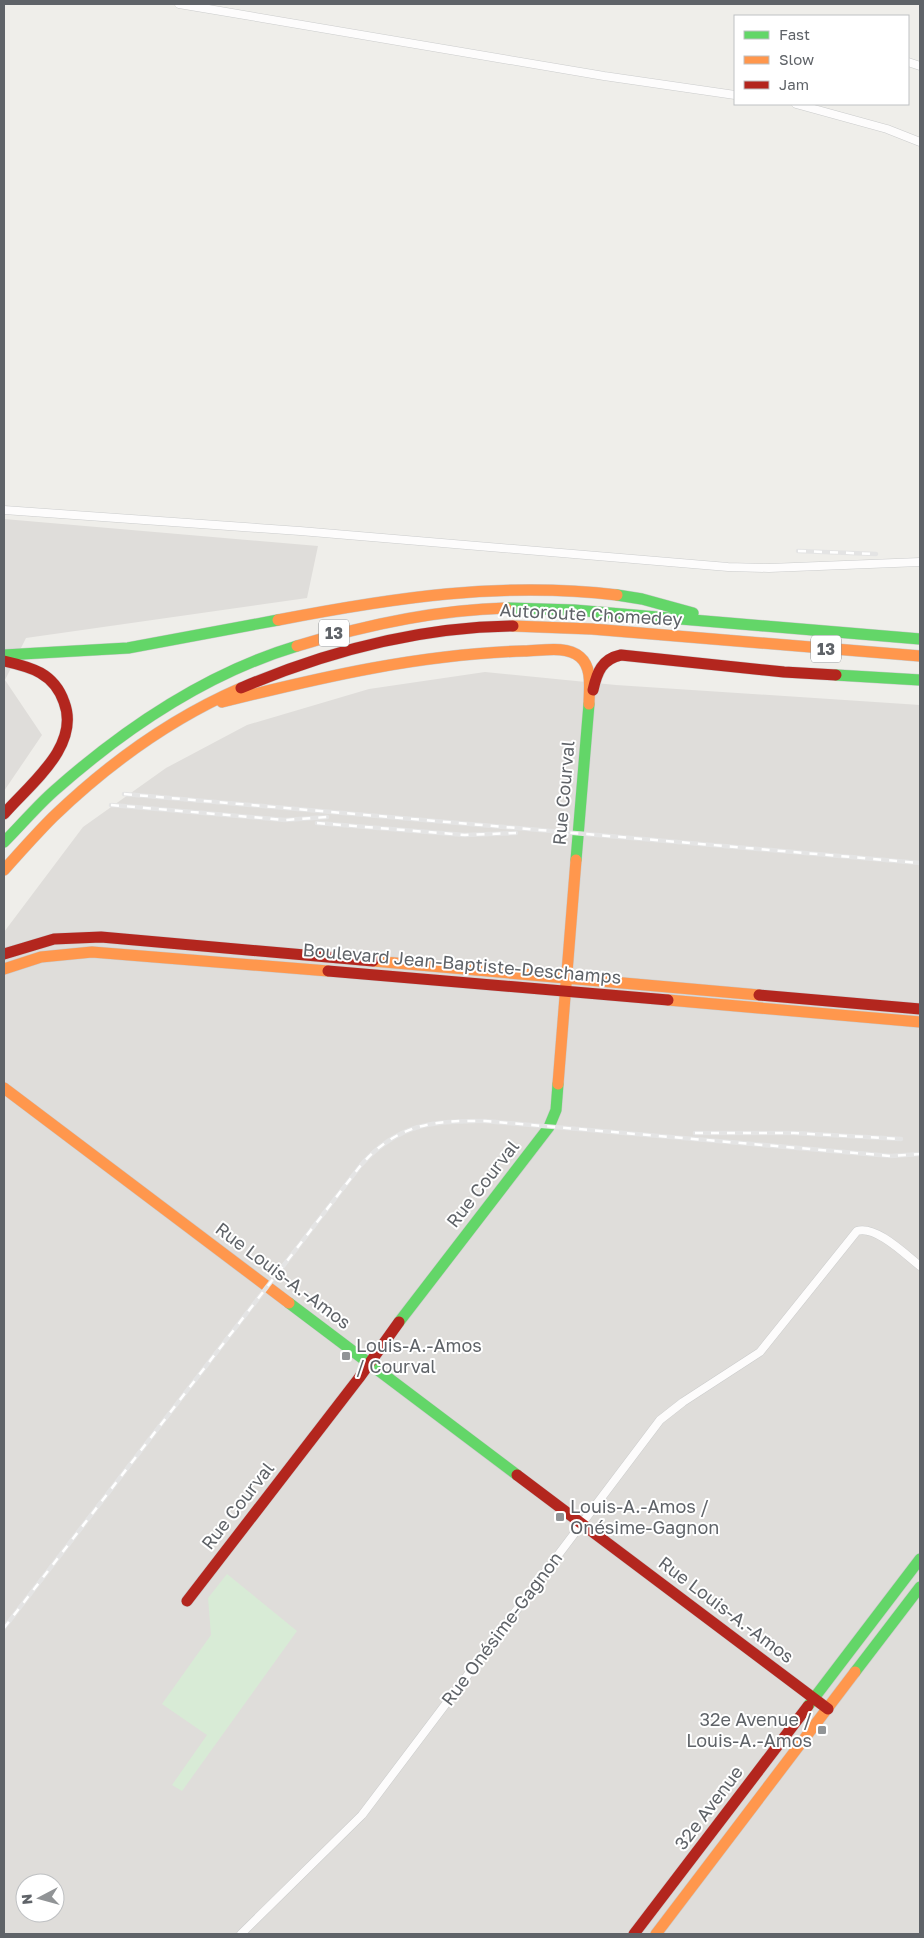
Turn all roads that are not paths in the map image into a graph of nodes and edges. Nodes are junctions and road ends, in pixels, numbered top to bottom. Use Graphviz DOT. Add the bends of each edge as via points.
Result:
graph roads {
  1 [pos="179,4"];
  2 [pos="734,95"];
  3 [pos="804,105"];
  4 [pos="920,142"];
  5 [pos="4,510"];
  6 [pos="920,562"];
  7 [pos="728,623"];
  8 [pos="920,639"];
  9 [pos="4,655"];
  10 [pos="920,656"];
  11 [pos="4,661"];
  12 [pos="920,680"];
  13 [pos="589,704"];
  14 [pos="197,708"];
  15 [pos="4,814"];
  16 [pos="4,842"];
  17 [pos="4,870"];
  18 [pos="4,954"];
  19 [pos="4,969"];
  20 [pos="566,978"];
  21 [pos="565,990"];
  22 [pos="708,990"];
  23 [pos="707,1002"];
  24 [pos="920,1009"];
  25 [pos="920,1022"];
  26 [pos="4,1088"];
  27 [pos="920,1266"];
  28 [pos="369,1363"];
  29 [pos="582,1522"];
  30 [pos="920,1559"];
  31 [pos="920,1587"];
  32 [pos="187,1601"];
  33 [pos="814,1699"];
  34 [pos="828,1709"];
  35 [pos="241,1934"];
  36 [pos="634,1934"];
  37 [pos="656,1934"];
  1 -- 2 [label="street"];
  3 -- 4 [label="street"];
  5 -- 6 [label="street" via="728,567"];
  7 -- 8 [label="main road, Autoroute Chomedey / 13"];
  7 -- 9 [label="main road" via="635,597 540,589 476,590 383,601 129,648 75,654"];
  7 -- 16 [label="main road, Autoroute Chomedey / 13" via="509,607 422,614 327,635 243,665 150,715 61,783"];
  10 -- 14 [label="main road, Autoroute Chomedey / 13" via="586,628 467,628 405,635 337,650 270,673"];
  11 -- 15 [label="main road" via="33,668 51,680 64,698 68,719 57,753"];
  12 -- 13 [label="main road" via="802,673 621,655 601,664"];
  13 -- 14 [label="main road" via="587,668 579,656 567,651 526,651 453,655 374,665"];
  13 -- 20 [label="main road, Rue Courval"];
  14 -- 17 [label="main road, Autoroute Chomedey / 13" via="144,740 86,785 46,822"];
  18 -- 20 [label="main road, Boulevard Jean-Baptiste-Deschamps" via="54,939 101,937"];
  19 -- 21 [label="main road, Boulevard Jean-Baptiste-Deschamps" via="50,955 94,951"];
  20 -- 21 [label="main road, Rue Courval"];
  20 -- 22 [label="main road, Boulevard Jean-Baptiste-Deschamps"];
  21 -- 23 [label="main road, Boulevard Jean-Baptiste-Deschamps"];
  21 -- 28 [label="main road, Rue Courval" via="553,1120"];
  22 -- 23 [label="main road"];
  22 -- 24 [label="main road, Boulevard Jean-Baptiste-Deschamps"];
  23 -- 25 [label="main road, Boulevard Jean-Baptiste-Deschamps"];
  26 -- 28 [label="main road, Rue Louis-A.-Amos"];
  27 -- 29 [label="street, Rue Onésime-Gagnon" via="876,1233 856,1232 765,1348 660,1420"];
  28 -- 29 [label="main road, Rue Louis-A.-Amos"];
  28 -- 32 [label="main road, Rue Courval"];
  29 -- 33 [label="main road, Rue Louis-A.-Amos"];
  29 -- 35 [label="street, Rue Onésime-Gagnon" via="362,1816"];
  30 -- 33 [label="main road, 32e Avenue"];
  31 -- 34 [label="main road, 32e Avenue"];
  33 -- 34 [label="main road, Rue Louis-A.-Amos"];
  33 -- 36 [label="main road, 32e Avenue"];
  34 -- 37 [label="main road, 32e Avenue"];
}
